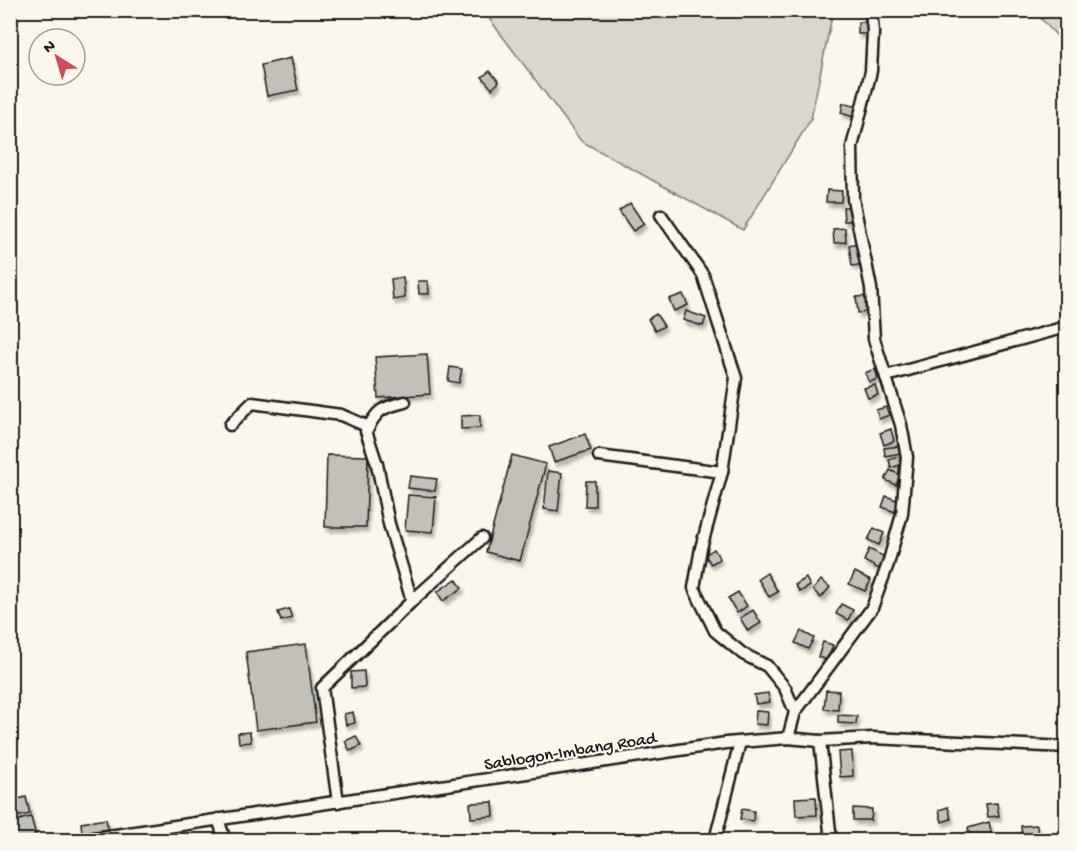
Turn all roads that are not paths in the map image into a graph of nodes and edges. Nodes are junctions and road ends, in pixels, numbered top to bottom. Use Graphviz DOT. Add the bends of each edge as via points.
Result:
graph roads {
  1 [pos="871,10"];
  2 [pos="661,214"];
  3 [pos="1066,327"];
  4 [pos="886,376"];
  5 [pos="405,402"];
  6 [pos="230,425"];
  7 [pos="369,427"];
  8 [pos="599,456"];
  9 [pos="722,472"];
  10 [pos="482,538"];
  11 [pos="412,601"];
  12 [pos="795,712"];
  13 [pos="788,738"];
  14 [pos="820,741"];
  15 [pos="740,742"];
  16 [pos="1066,747"];
  17 [pos="338,802"];
  18 [pos="218,819"];
  19 [pos="85,840"];
  20 [pos="225,840"];
  21 [pos="715,840"];
  22 [pos="831,840"];
  1 -- 4 [label="street" via="872,71 852,147 853,199 871,288 874,339"];
  2 -- 9 [label="street" via="704,275 736,378"];
  3 -- 4 [label="street"];
  4 -- 12 [label="street" via="907,457 902,514 872,608"];
  5 -- 7 [label="street" via="382,408"];
  6 -- 7 [label="street" via="252,403 341,415"];
  7 -- 11 [label="street" via="366,432 377,464 388,524"];
  8 -- 9 [label="street"];
  9 -- 12 [label="street" via="694,588 715,632 742,654 767,666 784,688"];
  10 -- 11 [label="street"];
  11 -- 17 [label="street" via="322,688"];
  12 -- 13 [label="street"];
  13 -- 14 [label="street, Sablogon-Imbang Road"];
  13 -- 15 [label="street, Sablogon-Imbang Road"];
  14 -- 16 [label="street, Sablogon-Imbang Road" via="872,738"];
  14 -- 22 [label="street"];
  15 -- 17 [label="street, Sablogon-Imbang Road"];
  15 -- 21 [label="street"];
  17 -- 18 [label="street, Sablogon-Imbang Road"];
  18 -- 19 [label="street, Sablogon-Imbang Road"];
  18 -- 20 [label="street"];
}
